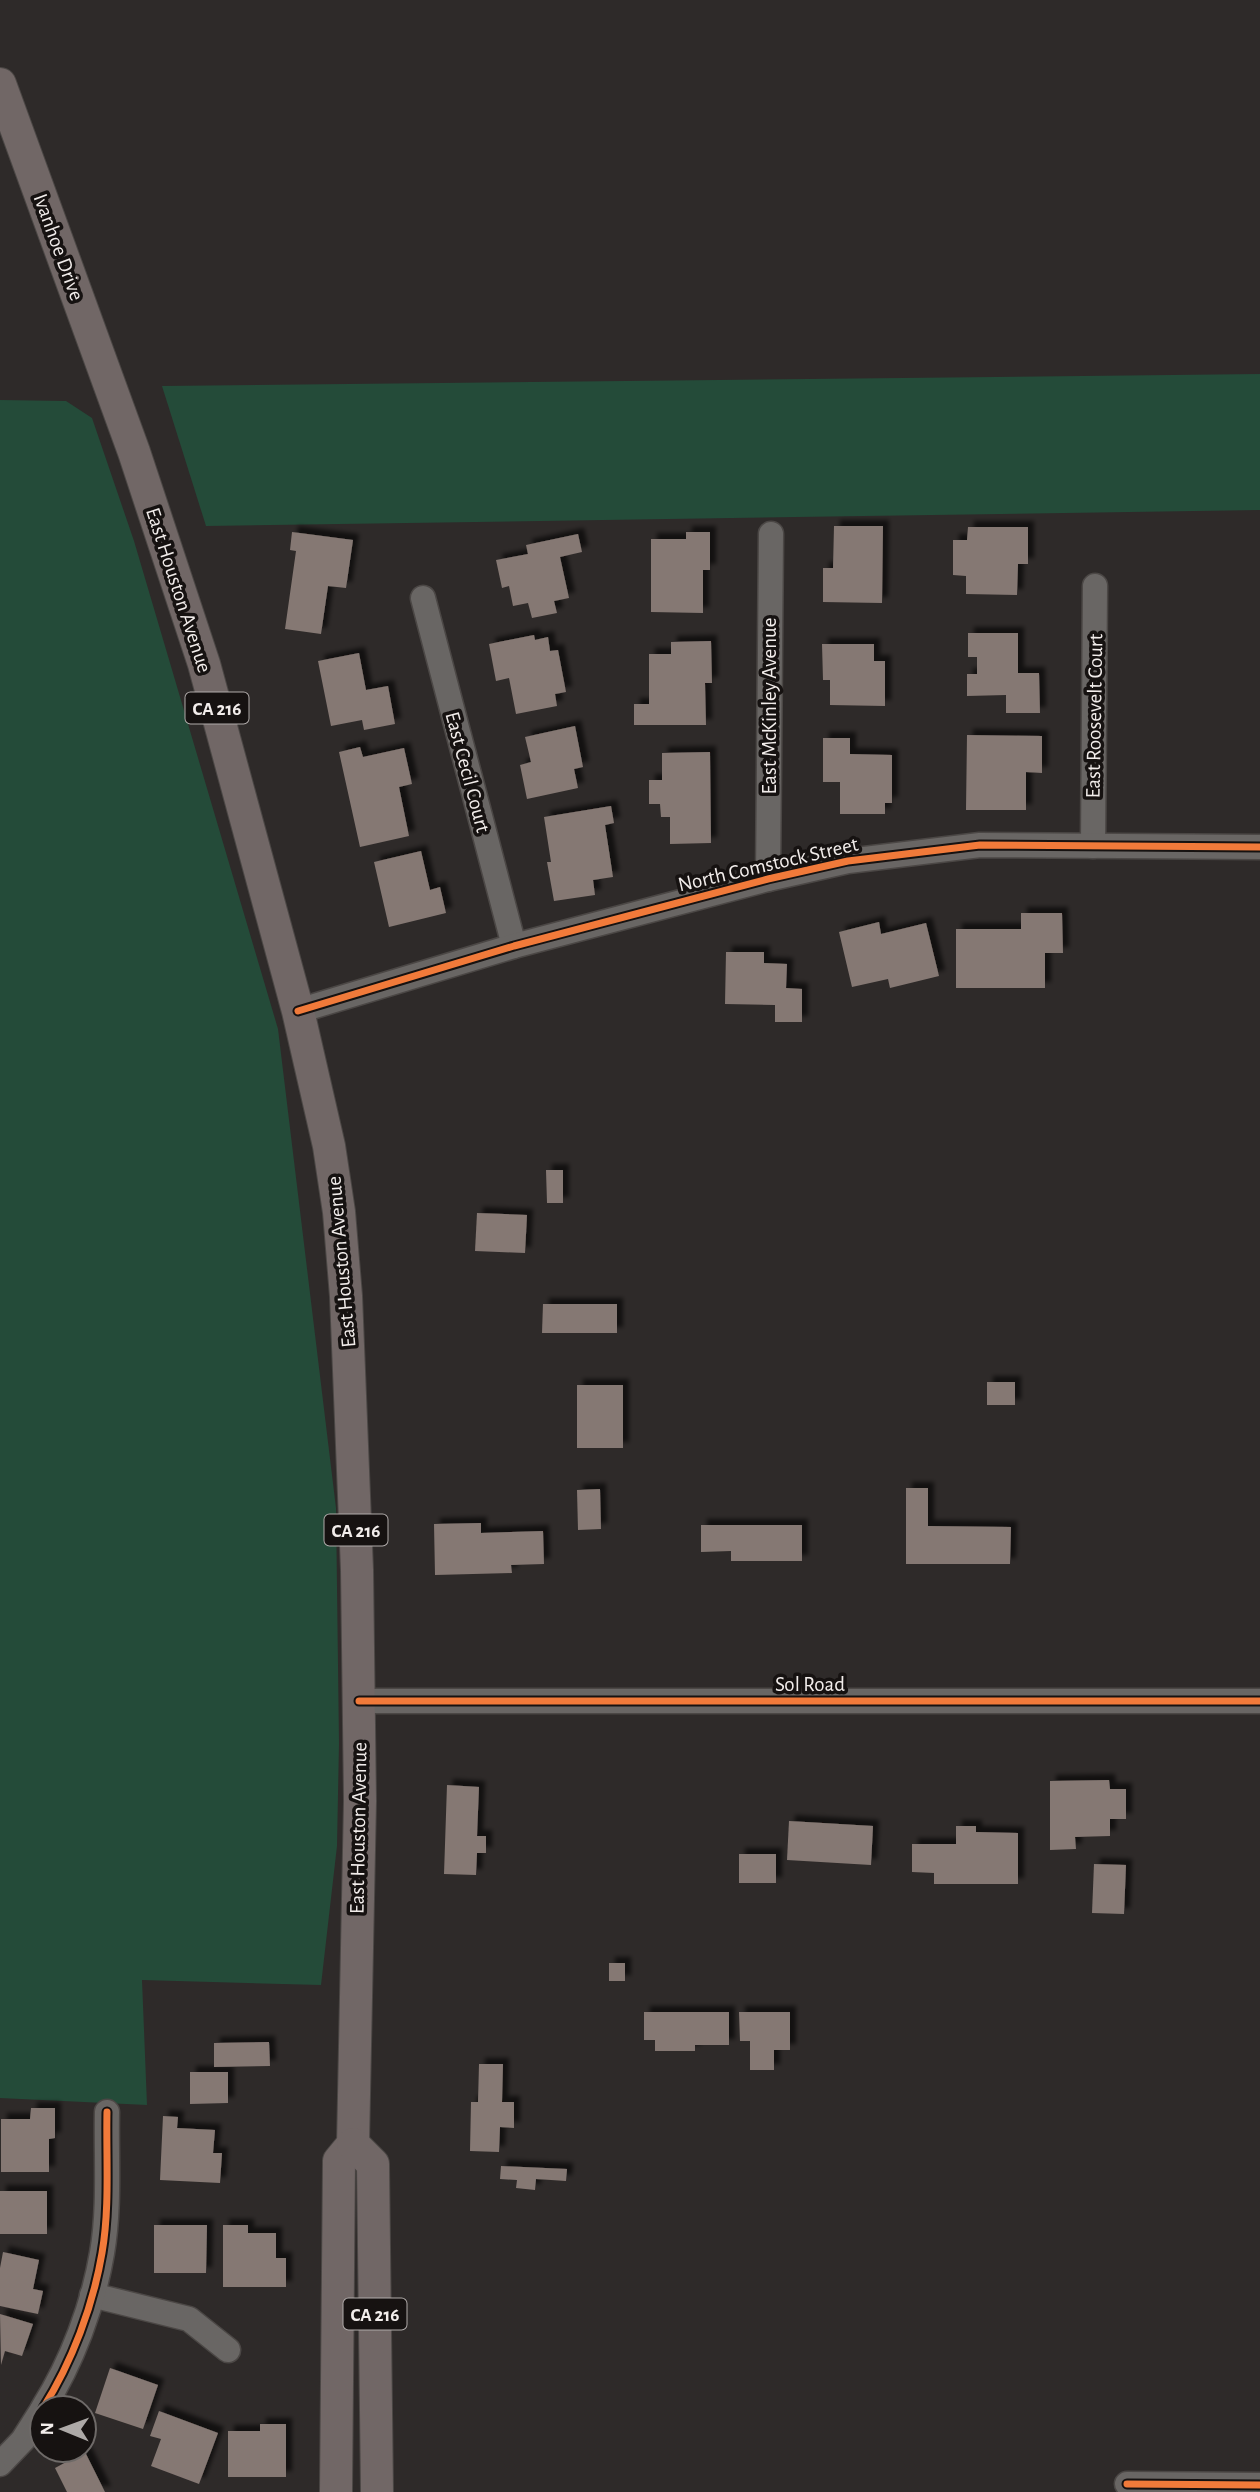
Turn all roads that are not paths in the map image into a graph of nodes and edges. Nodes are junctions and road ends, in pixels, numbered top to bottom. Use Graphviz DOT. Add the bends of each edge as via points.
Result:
graph roads {
  1 [pos="0,83"];
  2 [pos="119,410"];
  3 [pos="771,534"];
  4 [pos="1096,586"];
  5 [pos="423,598"];
  6 [pos="1093,846"];
  7 [pos="1260,846"];
  8 [pos="768,879"];
  9 [pos="514,946"];
  10 [pos="298,1011"];
  11 [pos="359,1701"];
  12 [pos="1260,1701"];
  13 [pos="107,2112"];
  14 [pos="353,2144"];
  15 [pos="92,2295"];
  16 [pos="228,2350"];
  17 [pos="51,2394"];
  18 [pos="28,2432"];
  19 [pos="0,2464"];
  20 [pos="1126,2484"];
  21 [pos="1260,2485"];
  22 [pos="336,2492"];
  23 [pos="377,2492"];
  1 -- 2 [label="main road, Ivanhoe Drive / CA 216"];
  2 -- 10 [label="main road, East Houston Avenue / CA 216" via="207,675"];
  3 -- 8 [label="street, East McKinley Avenue"];
  4 -- 6 [label="street, East Roosevelt Court"];
  5 -- 9 [label="street, East Cecil Court"];
  6 -- 7 [label="street, North Comstock Street"];
  6 -- 8 [label="street, North Comstock Street" via="980,845 923,850"];
  8 -- 9 [label="street, North Comstock Street"];
  9 -- 10 [label="street, North Comstock Street"];
  10 -- 11 [label="main road, East Houston Avenue / CA 216" via="329,1146 343,1258"];
  11 -- 12 [label="street, Sol Road"];
  11 -- 14 [label="main road, East Houston Avenue / CA 216"];
  13 -- 15 [label="street" via="103,2252"];
  14 -- 22 [label="main road, East Houston Avenue / CA 216" via="339,2161"];
  14 -- 23 [label="main road, CA 216" via="373,2164"];
  15 -- 16 [label="street" via="189,2319"];
  15 -- 17 [label="street" via="74,2348"];
  18 -- 19 [label="street"];
  20 -- 21 [label="street"];
}
